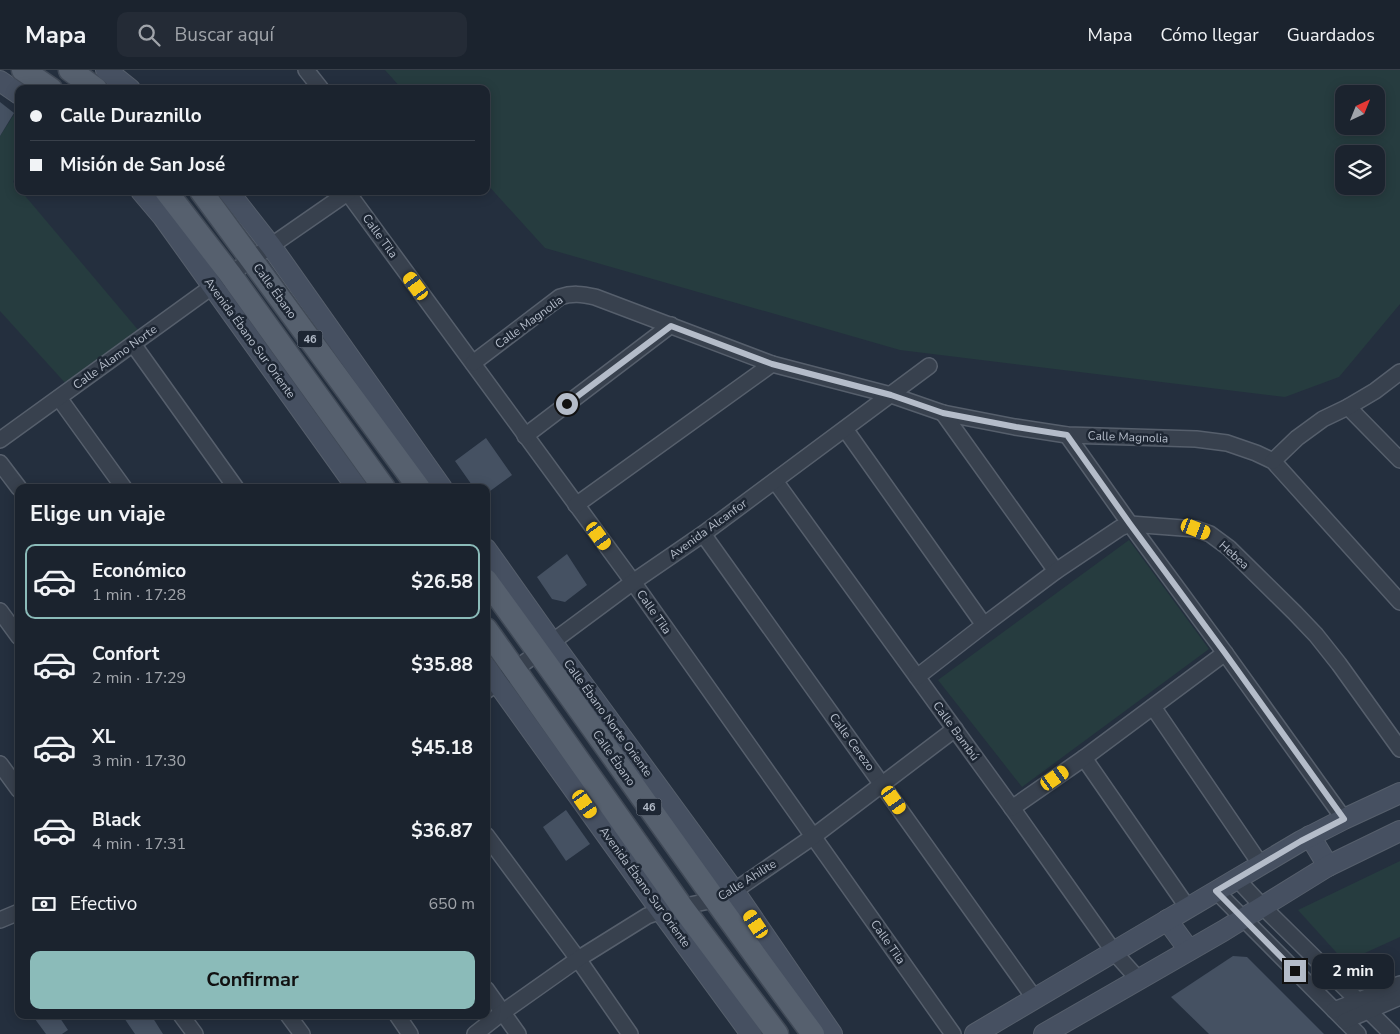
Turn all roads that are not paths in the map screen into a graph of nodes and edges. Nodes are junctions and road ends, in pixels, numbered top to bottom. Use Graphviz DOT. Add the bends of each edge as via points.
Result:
graph roads {
  1 [pos="23,70"];
  2 [pos="70,70"];
  3 [pos="106,70"];
  4 [pos="306,70"];
  5 [pos="0,81"];
  6 [pos="45,85"];
  7 [pos="91,85"];
  8 [pos="125,85"];
  9 [pos="318,85"];
  10 [pos="15,91"];
  11 [pos="144,195"];
  12 [pos="168,195"];
  13 [pos="204,195"];
  14 [pos="231,195"];
  15 [pos="345,195"];
  16 [pos="351,195"];
  17 [pos="271,246"];
  18 [pos="252,259"];
  19 [pos="221,280"];
  20 [pos="671,326"];
  21 [pos="133,344"];
  22 [pos="473,363"];
  23 [pos="772,364"];
  24 [pos="928,366"];
  25 [pos="1400,372"];
  26 [pos="891,395"];
  27 [pos="59,398"];
  28 [pos="1348,407"];
  29 [pos="943,413"];
  30 [pos="845,429"];
  31 [pos="1067,435"];
  32 [pos="525,436"];
  33 [pos="0,440"];
  34 [pos="1400,460"];
  35 [pos="1274,461"];
  36 [pos="0,463"];
  37 [pos="775,481"];
  38 [pos="16,484"];
  39 [pos="121,484"];
  40 [pos="233,484"];
  41 [pos="355,484"];
  42 [pos="381,484"];
  43 [pos="416,484"];
  44 [pos="439,484"];
  45 [pos="576,505"];
  46 [pos="1130,524"];
  47 [pos="703,534"];
  48 [pos="490,556"];
  49 [pos="1056,571"];
  50 [pos="633,582"];
  51 [pos="490,585"];
  52 [pos="1400,602"];
  53 [pos="0,611"];
  54 [pos="984,624"];
  55 [pos="15,632"];
  56 [pos="545,647"];
  57 [pos="490,648"];
  58 [pos="1225,653"];
  59 [pos="496,677"];
  60 [pos="917,677"];
  61 [pos="1153,707"];
  62 [pos="955,730"];
  63 [pos="1400,749"];
  64 [pos="1084,758"];
  65 [pos="0,764"];
  66 [pos="883,784"];
  67 [pos="15,785"];
  68 [pos="1400,793"];
  69 [pos="1012,808"];
  70 [pos="1344,819"];
  71 [pos="1400,831"];
  72 [pos="814,836"];
  73 [pos="1310,836"];
  74 [pos="490,840"];
  75 [pos="1261,865"];
  76 [pos="1328,866"];
  77 [pos="1237,879"];
  78 [pos="1216,891"];
  79 [pos="724,896"];
  80 [pos="1263,907"];
  81 [pos="1188,908"];
  82 [pos="672,909"];
  83 [pos="1243,918"];
  84 [pos="1167,920"];
  85 [pos="1189,950"];
  86 [pos="1114,952"];
  87 [pos="578,959"];
  88 [pos="1139,980"];
  89 [pos="1400,984"];
  90 [pos="490,994"];
  91 [pos="1400,997"];
  92 [pos="1035,999"];
  93 [pos="1364,1006"];
  94 [pos="1334,1010"];
  95 [pos="503,1012"];
  96 [pos="184,1019"];
  97 [pos="291,1019"];
  98 [pos="400,1019"];
  99 [pos="1345,1021"];
  100 [pos="195,1034"];
  101 [pos="302,1034"];
  102 [pos="410,1034"];
  103 [pos="475,1034"];
  104 [pos="518,1034"];
  105 [pos="630,1034"];
  106 [pos="751,1034"];
  107 [pos="777,1034"];
  108 [pos="813,1034"];
  109 [pos="832,1034"];
  110 [pos="953,1034"];
  111 [pos="975,1034"];
  112 [pos="1044,1034"];
  113 [pos="1358,1034"];
  114 [pos="1392,1034"];
  1 -- 6 [label="main road"];
  2 -- 7 [label="main road"];
  3 -- 8 [label="street"];
  4 -- 9 [label="street"];
  5 -- 10 [label="street"];
  11 -- 19 [label="street, Avenida Ébano Sur Oriente"];
  12 -- 19 [label="main road, 46"];
  13 -- 18 [label="main road, Calle Ébano / 46"];
  14 -- 17 [label="street"];
  15 -- 17 [label="street, Calle Álamo Norte"];
  16 -- 22 [label="street, Calle Tila"];
  17 -- 18 [label="street, Calle Álamo Norte"];
  17 -- 44 [label="street"];
  18 -- 19 [label="street, Calle Álamo Norte"];
  18 -- 43 [label="main road, Calle Ébano / 46"];
  19 -- 21 [label="street, Calle Álamo Norte"];
  19 -- 41 [label="street, Avenida Ébano Sur Oriente"];
  19 -- 42 [label="main road, 46"];
  20 -- 22 [label="street, Calle Magnolia" via="595,297 570,294 560,297"];
  20 -- 23 [label="street, Calle Magnolia"];
  20 -- 32 [label="street"];
  21 -- 27 [label="street, Calle Álamo Norte"];
  21 -- 40 [label="street"];
  22 -- 32 [label="street, Calle Tila"];
  23 -- 26 [label="street, Calle Magnolia"];
  23 -- 45 [label="street"];
  24 -- 26 [label="street, Avenida Alcanfor"];
  25 -- 28 [label="street"];
  26 -- 29 [label="street, Calle Magnolia"];
  26 -- 30 [label="street, Avenida Alcanfor"];
  27 -- 33 [label="street, Calle Álamo Norte"];
  27 -- 39 [label="street"];
  28 -- 34 [label="street"];
  28 -- 35 [label="street" via="1303,433"];
  29 -- 31 [label="street, Calle Magnolia"];
  29 -- 49 [label="street"];
  30 -- 37 [label="street, Avenida Alcanfor"];
  30 -- 54 [label="street"];
  31 -- 35 [label="street, Calle Magnolia" via="1196,439 1227,443"];
  31 -- 46 [label="street"];
  32 -- 45 [label="street, Calle Tila"];
  35 -- 52 [label="street, Calle Magnolia"];
  36 -- 38 [label="street"];
  37 -- 47 [label="street, Avenida Alcanfor"];
  37 -- 60 [label="street, Calle Bambú"];
  45 -- 50 [label="street, Calle Tila"];
  46 -- 49 [label="street" via="1109,534"];
  46 -- 58 [label="street"];
  46 -- 63 [label="street, Hebea" via="1196,529 1210,534 1229,548 1316,635"];
  47 -- 50 [label="street, Avenida Alcanfor"];
  47 -- 66 [label="street, Calle Cerezo"];
  48 -- 56 [label="street"];
  49 -- 54 [label="street"];
  50 -- 56 [label="street, Avenida Alcanfor"];
  50 -- 72 [label="street, Calle Tila"];
  51 -- 56 [label="main road, Calle Ébano / 46"];
  53 -- 55 [label="street"];
  54 -- 60 [label="street"];
  56 -- 59 [label="street, Avenida Alcanfor"];
  56 -- 79 [label="main road, Calle Ébano / 46"];
  57 -- 59 [label="main road, 46"];
  58 -- 61 [label="street"];
  58 -- 70 [label="street"];
  59 -- 82 [label="main road, 46"];
  60 -- 62 [label="street, Calle Bambú"];
  61 -- 64 [label="street"];
  61 -- 75 [label="street"];
  62 -- 66 [label="street, Calle Ahilite"];
  62 -- 69 [label="street, Calle Bambú"];
  64 -- 69 [label="street"];
  64 -- 81 [label="street"];
  65 -- 67 [label="street"];
  66 -- 72 [label="street, Calle Ahilite"];
  66 -- 92 [label="street, Calle Cerezo"];
  68 -- 70 [label="street"];
  69 -- 86 [label="street, Calle Bambú"];
  70 -- 73 [label="street"];
  71 -- 76 [label="street"];
  72 -- 79 [label="street, Calle Ahilite"];
  72 -- 110 [label="street, Calle Tila"];
  73 -- 75 [label="street"];
  73 -- 76 [label="street"];
  74 -- 87 [label="street"];
  75 -- 77 [label="street"];
  76 -- 80 [label="street"];
  77 -- 78 [label="street"];
  77 -- 80 [label="street"];
  78 -- 81 [label="street"];
  78 -- 83 [label="street"];
  79 -- 82 [label="street, Calle Ahilite"];
  79 -- 108 [label="main road, Calle Ébano / 46"];
  79 -- 109 [label="street"];
  80 -- 83 [label="street"];
  80 -- 93 [label="street"];
  81 -- 84 [label="street"];
  82 -- 87 [label="street, Calle Ahilite" via="647,916"];
  82 -- 106 [label="street, Avenida Ébano Sur Oriente"];
  82 -- 107 [label="main road, 46"];
  83 -- 85 [label="street"];
  83 -- 94 [label="street"];
  84 -- 85 [label="street"];
  84 -- 86 [label="street"];
  85 -- 88 [label="street"];
  86 -- 88 [label="street, Calle Bambú"];
  86 -- 92 [label="street"];
  87 -- 95 [label="street, Calle Ahilite"];
  87 -- 105 [label="street"];
  88 -- 112 [label="street"];
  89 -- 93 [label="street"];
  90 -- 95 [label="street"];
  91 -- 93 [label="street"];
  92 -- 111 [label="street"];
  93 -- 94 [label="street"];
  93 -- 99 [label="street"];
  93 -- 114 [label="street"];
  94 -- 99 [label="street"];
  95 -- 103 [label="street, Calle Ahilite"];
  95 -- 104 [label="street"];
  96 -- 100 [label="street"];
  97 -- 101 [label="street"];
  98 -- 102 [label="street"];
  99 -- 113 [label="street"];
}
